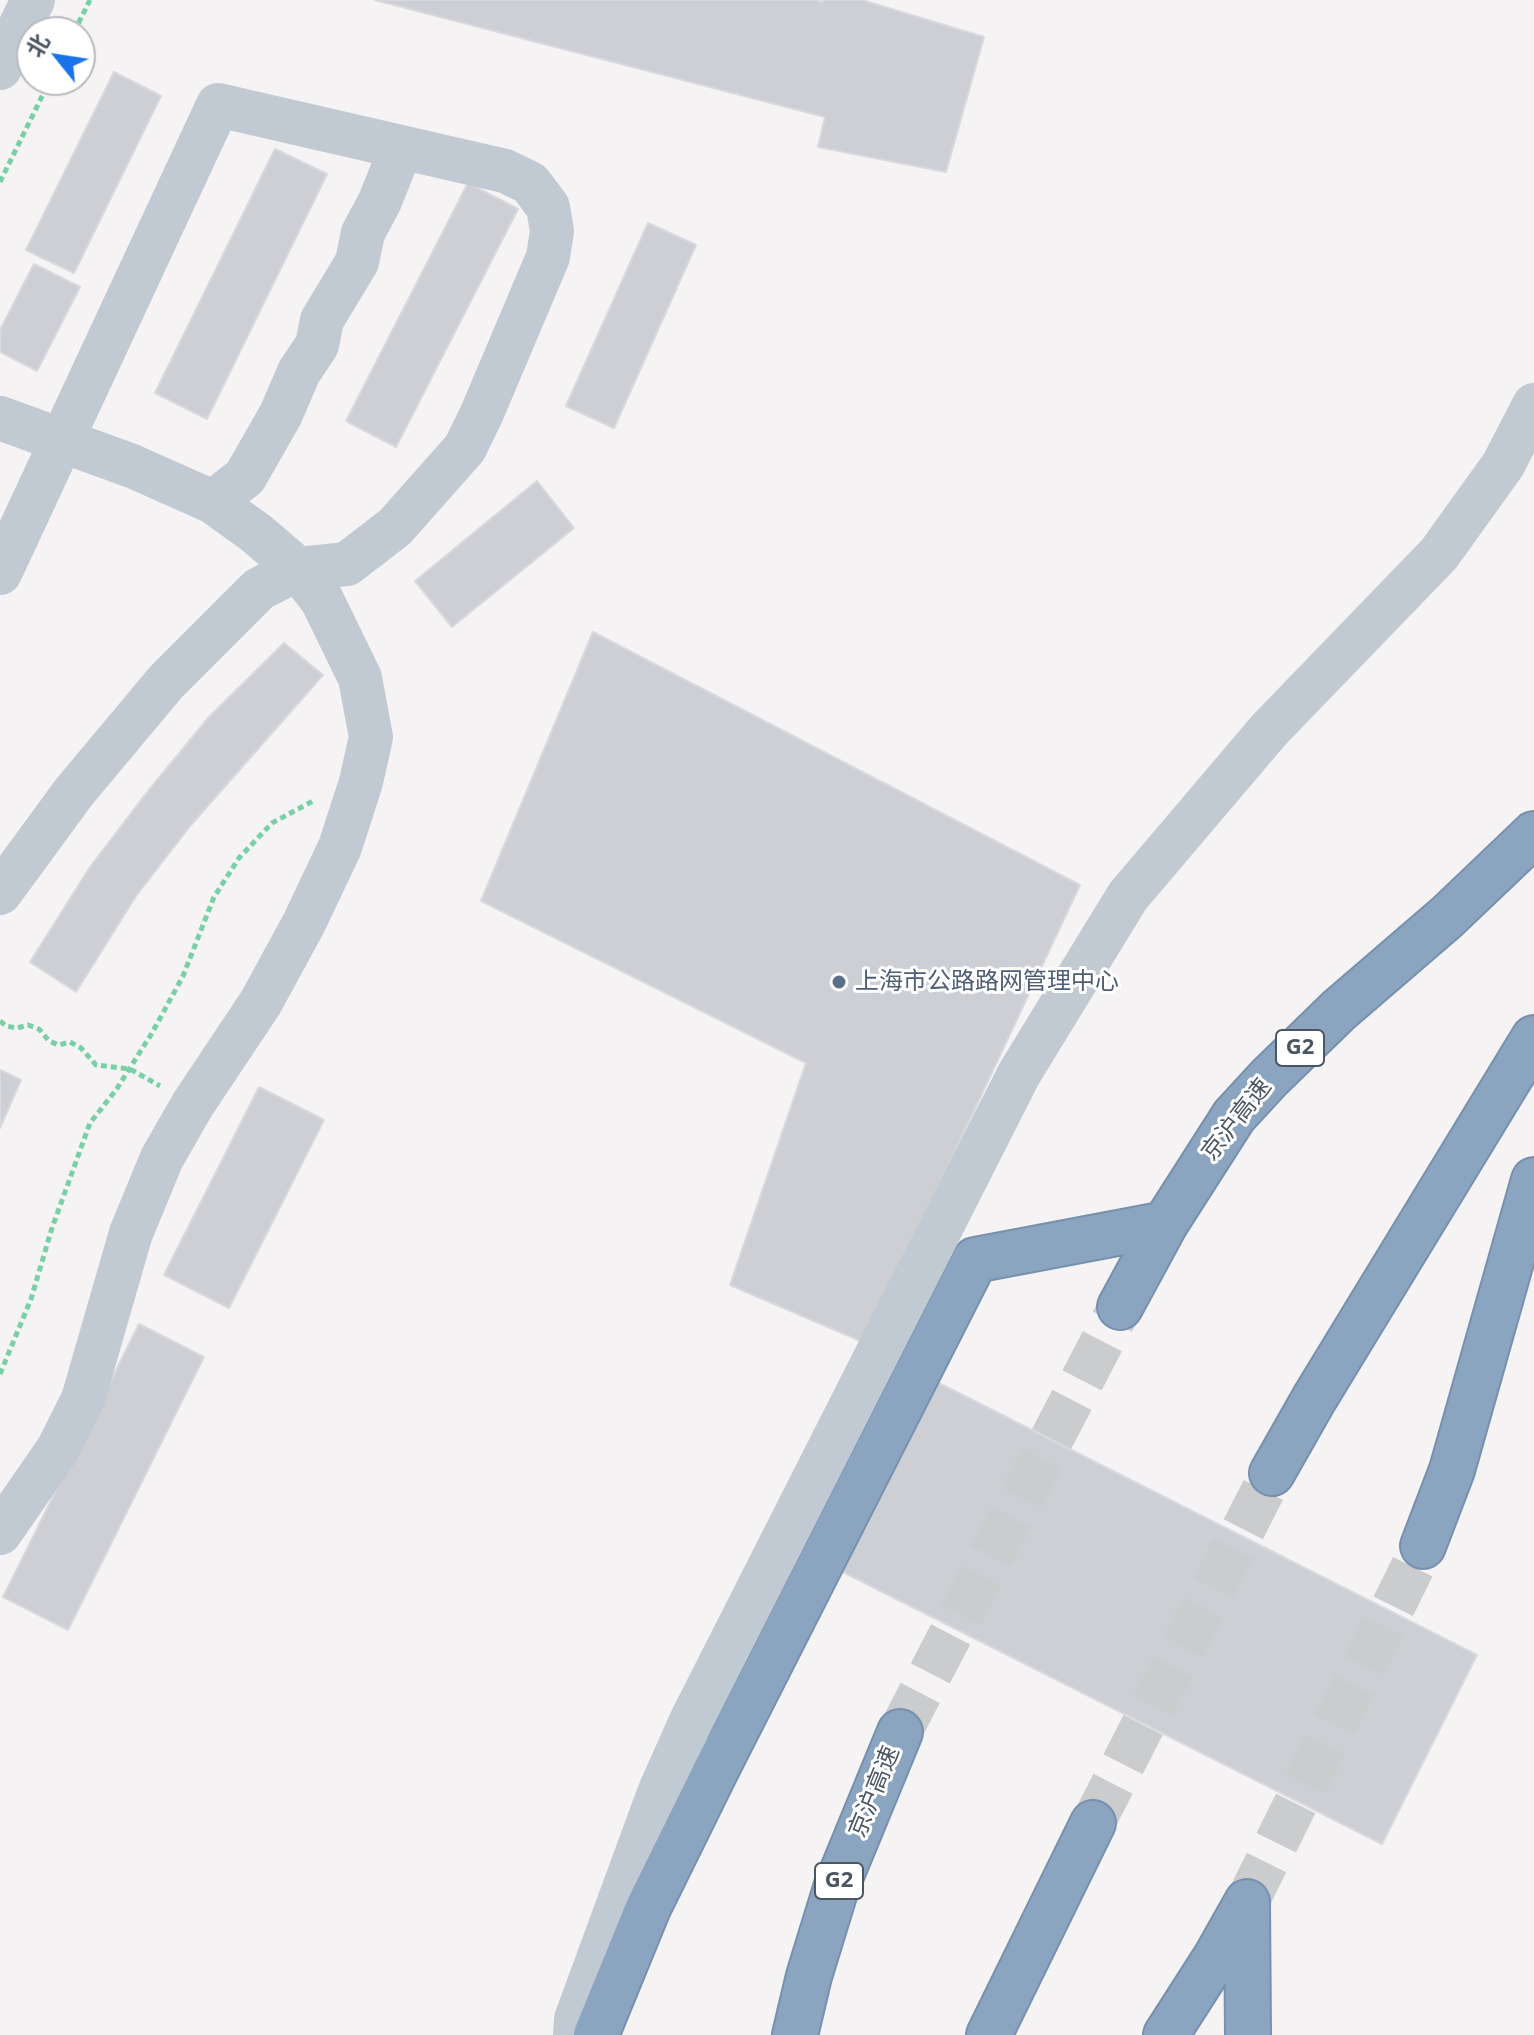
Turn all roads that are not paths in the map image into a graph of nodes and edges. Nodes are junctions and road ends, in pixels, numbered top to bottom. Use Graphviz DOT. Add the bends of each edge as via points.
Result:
graph roads {
  1 [pos="33,0"];
  2 [pos="0,68"];
  3 [pos="401,148"];
  4 [pos="1534,405"];
  5 [pos="0,418"];
  6 [pos="63,441"];
  7 [pos="213,502"];
  8 [pos="298,569"];
  9 [pos="0,573"];
  10 [pos="1534,834"];
  11 [pos="0,893"];
  12 [pos="1534,1038"];
  13 [pos="1534,1180"];
  14 [pos="1165,1224"];
  15 [pos="1120,1307"];
  16 [pos="1272,1473"];
  17 [pos="0,1533"];
  18 [pos="1423,1546"];
  19 [pos="900,1732"];
  20 [pos="1093,1823"];
  21 [pos="575,2035"];
  22 [pos="596,2035"];
  23 [pos="795,2035"];
  24 [pos="989,2035"];
  25 [pos="1166,2035"];
  26 [pos="1248,2035"];
  1 -- 2 [label="street"];
  3 -- 6 [label="street" via="218,105"];
  3 -- 7 [label="street" via="363,233 357,262 322,320 317,345 281,414 245,477"];
  3 -- 8 [label="street" via="505,171 530,183 548,207 548,257 465,448 395,527 347,564"];
  4 -- 21 [label="street" via="1503,465 1439,554 1269,730 1128,896 1019,1074 691,1721 653,1808 576,2019"];
  5 -- 6 [label="street"];
  6 -- 7 [label="street"];
  6 -- 9 [label="street"];
  7 -- 8 [label="street"];
  8 -- 11 [label="street" via="259,589 166,682 74,792"];
  8 -- 17 [label="street" via="322,600 360,678 371,737 361,782 340,847 304,923 261,1002 162,1158 131,1233 83,1399 58,1449"];
  10 -- 14 [label="highway, 京沪高速 / G2" via="1269,1078 1234,1116"];
  12 -- 16 [label="highway"];
  13 -- 18 [label="highway" via="1452,1470"];
  14 -- 15 [label="highway, 京沪高速 / G2"];
  14 -- 22 [label="highway" via="975,1260 648,1908"];
  19 -- 23 [label="highway, 京沪高速 / G2" via="837,1885"];
  20 -- 24 [label="highway"];
  25 -- 26 [label="highway" via="1247,1902"];
}
